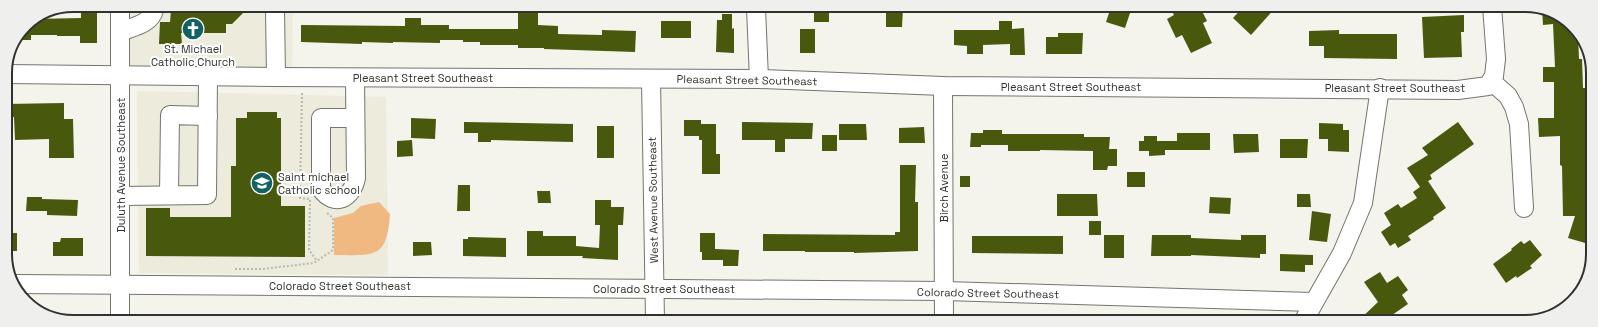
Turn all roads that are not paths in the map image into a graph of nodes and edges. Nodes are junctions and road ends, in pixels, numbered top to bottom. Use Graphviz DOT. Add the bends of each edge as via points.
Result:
graph roads {
  1 [pos="120,12"];
  2 [pos="153,12"];
  3 [pos="275,12"];
  4 [pos="756,12"];
  5 [pos="1492,12"];
  6 [pos="120,32"];
  7 [pos="12,74"];
  8 [pos="120,76"];
  9 [pos="208,76"];
  10 [pos="276,77"];
  11 [pos="355,78"];
  12 [pos="651,79"];
  13 [pos="759,79"];
  14 [pos="1490,83"];
  15 [pos="943,86"];
  16 [pos="1380,88"];
  17 [pos="208,116"];
  18 [pos="355,118"];
  19 [pos="169,195"];
  20 [pos="121,196"];
  21 [pos="1524,208"];
  22 [pos="20,284"];
  23 [pos="121,285"];
  24 [pos="655,288"];
  25 [pos="945,291"];
  26 [pos="1313,302"];
  27 [pos="120,315"];
  28 [pos="655,315"];
  29 [pos="944,315"];
  30 [pos="1306,315"];
  1 -- 6 [label="street, Duluth Avenue Southeast"];
  2 -- 6 [label="street" via="146,22"];
  3 -- 10 [label="street"];
  4 -- 13 [label="street"];
  5 -- 14 [label="street" via="1496,59 1494,76"];
  6 -- 8 [label="street, Duluth Avenue Southeast"];
  7 -- 8 [label="street, Pleasant Street Southeast"];
  8 -- 9 [label="street, Pleasant Street Southeast"];
  8 -- 20 [label="street, Duluth Avenue Southeast"];
  9 -- 10 [label="street, Pleasant Street Southeast"];
  9 -- 17 [label="street"];
  10 -- 11 [label="street, Pleasant Street Southeast"];
  11 -- 12 [label="street, Pleasant Street Southeast"];
  11 -- 18 [label="street"];
  12 -- 13 [label="street, Pleasant Street Southeast"];
  12 -- 24 [label="street, West Avenue Southeast"];
  13 -- 15 [label="street, Pleasant Street Southeast"];
  14 -- 16 [label="street, Pleasant Street Southeast" via="1458,90"];
  14 -- 21 [label="street" via="1508,96 1519,124"];
  15 -- 16 [label="street, Pleasant Street Southeast"];
  15 -- 25 [label="street, Birch Avenue"];
  16 -- 26 [label="street" via="1363,203 1342,253"];
  17 -- 19 [label="street" via="207,195"];
  17 -- 19 [label="street" via="170,115"];
  19 -- 20 [label="street"];
  20 -- 23 [label="street, Duluth Avenue Southeast"];
  22 -- 23 [label="street, Colorado Street Southeast"];
  23 -- 24 [label="street, Colorado Street Southeast"];
  23 -- 27 [label="street, Duluth Avenue Southeast"];
  24 -- 25 [label="street, Colorado Street Southeast"];
  24 -- 28 [label="street, West Avenue Southeast"];
  25 -- 26 [label="street, Colorado Street Southeast"];
  25 -- 29 [label="street, Birch Avenue"];
  26 -- 30 [label="street"];
}
